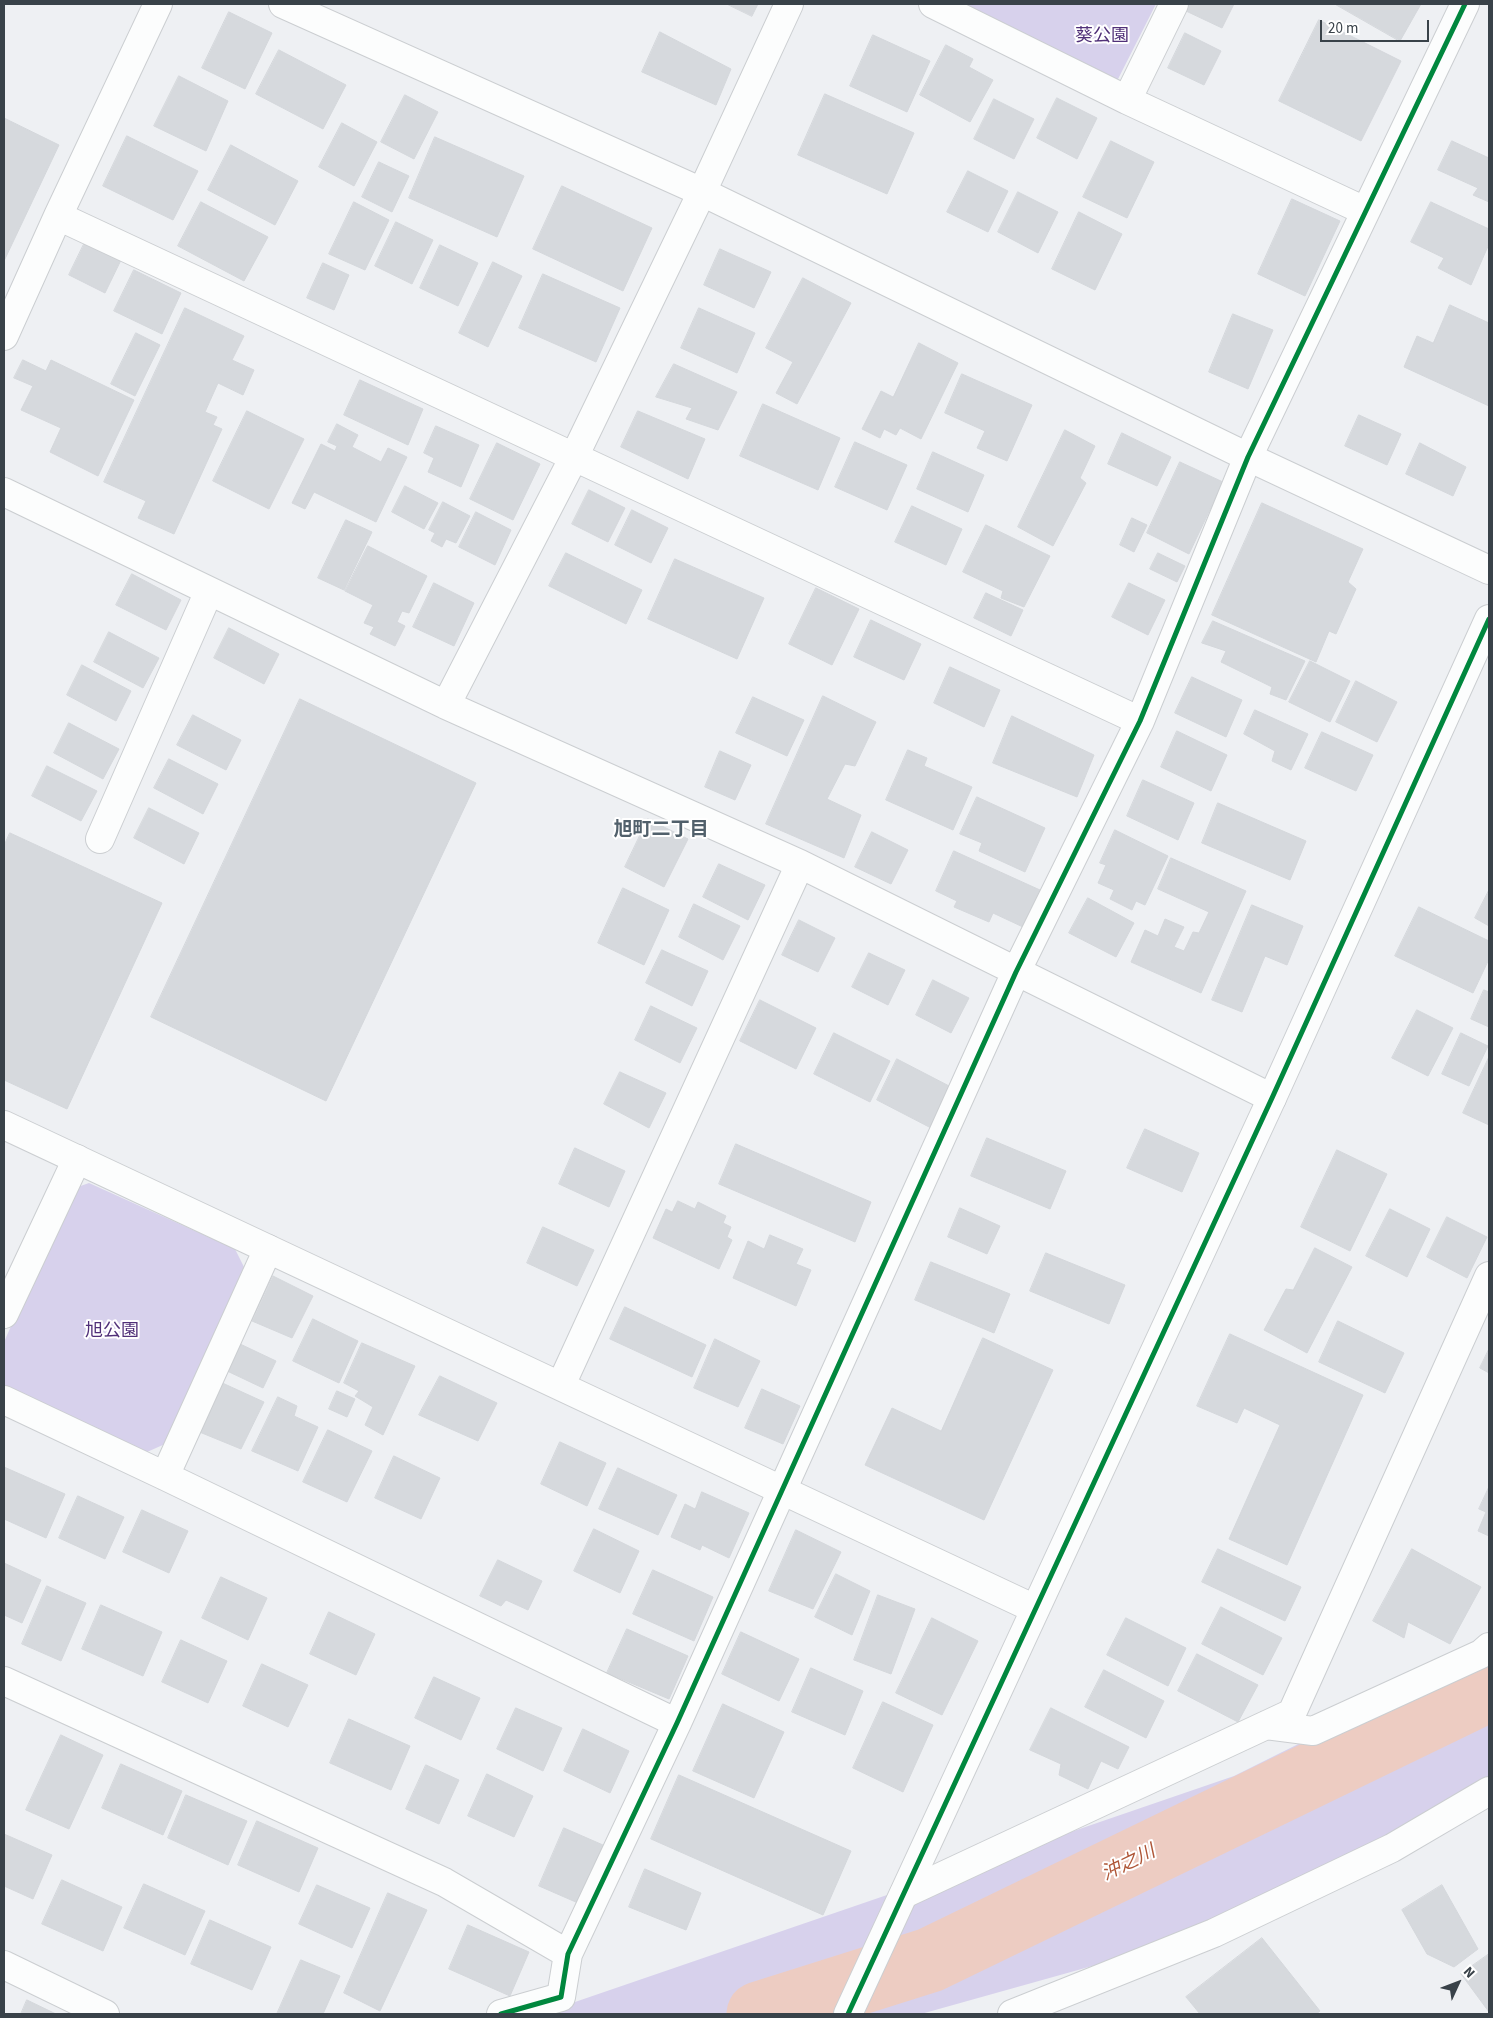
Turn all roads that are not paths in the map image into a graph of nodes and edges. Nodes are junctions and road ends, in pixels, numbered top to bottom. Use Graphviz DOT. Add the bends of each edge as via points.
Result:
graph roads {
  1 [pos="158,4"];
  2 [pos="283,4"];
  3 [pos="789,4"];
  4 [pos="934,4"];
  5 [pos="1174,4"];
  6 [pos="1465,4"];
  7 [pos="1127,100"];
  8 [pos="702,192"];
  9 [pos="1365,211"];
  10 [pos="58,216"];
  11 [pos="4,336"];
  12 [pos="1248,456"];
  13 [pos="574,457"];
  14 [pos="4,492"];
  15 [pos="1489,570"];
  16 [pos="209,591"];
  17 [pos="1489,619"];
  18 [pos="446,705"];
  19 [pos="1140,721"];
  20 [pos="100,839"];
  21 [pos="800,864"];
  22 [pos="1016,972"];
  23 [pos="1272,1098"];
  24 [pos="4,1124"];
  25 [pos="76,1159"];
  26 [pos="268,1249"];
  27 [pos="1489,1276"];
  28 [pos="4,1314"];
  29 [pos="561,1385"];
  30 [pos="4,1400"];
  31 [pos="165,1476"];
  32 [pos="783,1489"];
  33 [pos="1035,1609"];
  34 [pos="1489,1647"];
  35 [pos="4,1681"];
  36 [pos="677,1723"];
  37 [pos="1266,1725"];
  38 [pos="1489,1791"];
  39 [pos="904,1894"];
  40 [pos="568,1954"];
  41 [pos="4,1966"];
  42 [pos="105,2014"];
  43 [pos="501,2014"];
  44 [pos="848,2014"];
  45 [pos="1012,2014"];
  1 -- 10 [label="street"];
  2 -- 8 [label="street"];
  3 -- 8 [label="street"];
  4 -- 7 [label="street"];
  5 -- 7 [label="street"];
  6 -- 9 [label="street"];
  7 -- 9 [label="street"];
  8 -- 12 [label="street"];
  8 -- 13 [label="street"];
  9 -- 12 [label="street"];
  10 -- 11 [label="street"];
  10 -- 13 [label="street"];
  12 -- 15 [label="street"];
  12 -- 19 [label="street"];
  13 -- 18 [label="street"];
  13 -- 19 [label="street"];
  14 -- 16 [label="street"];
  16 -- 18 [label="street"];
  16 -- 20 [label="street"];
  17 -- 23 [label="street"];
  18 -- 21 [label="street"];
  19 -- 22 [label="street"];
  21 -- 22 [label="street"];
  21 -- 29 [label="street"];
  22 -- 23 [label="street"];
  22 -- 32 [label="street"];
  23 -- 33 [label="street"];
  24 -- 25 [label="street"];
  25 -- 26 [label="street"];
  25 -- 28 [label="street"];
  26 -- 29 [label="street"];
  26 -- 31 [label="street"];
  27 -- 37 [label="street" via="1292,1713"];
  29 -- 32 [label="street"];
  30 -- 31 [label="street"];
  31 -- 36 [label="street"];
  32 -- 33 [label="street"];
  32 -- 36 [label="street"];
  33 -- 39 [label="street"];
  34 -- 37 [label="street" via="1481,1654 1313,1731"];
  35 -- 40 [label="street" via="444,1882"];
  36 -- 40 [label="street"];
  37 -- 39 [label="street"];
  38 -- 45 [label="street" via="1392,1848 1214,1933"];
  39 -- 44 [label="street"];
  40 -- 43 [label="street" via="561,1997"];
  41 -- 42 [label="street"];
}
